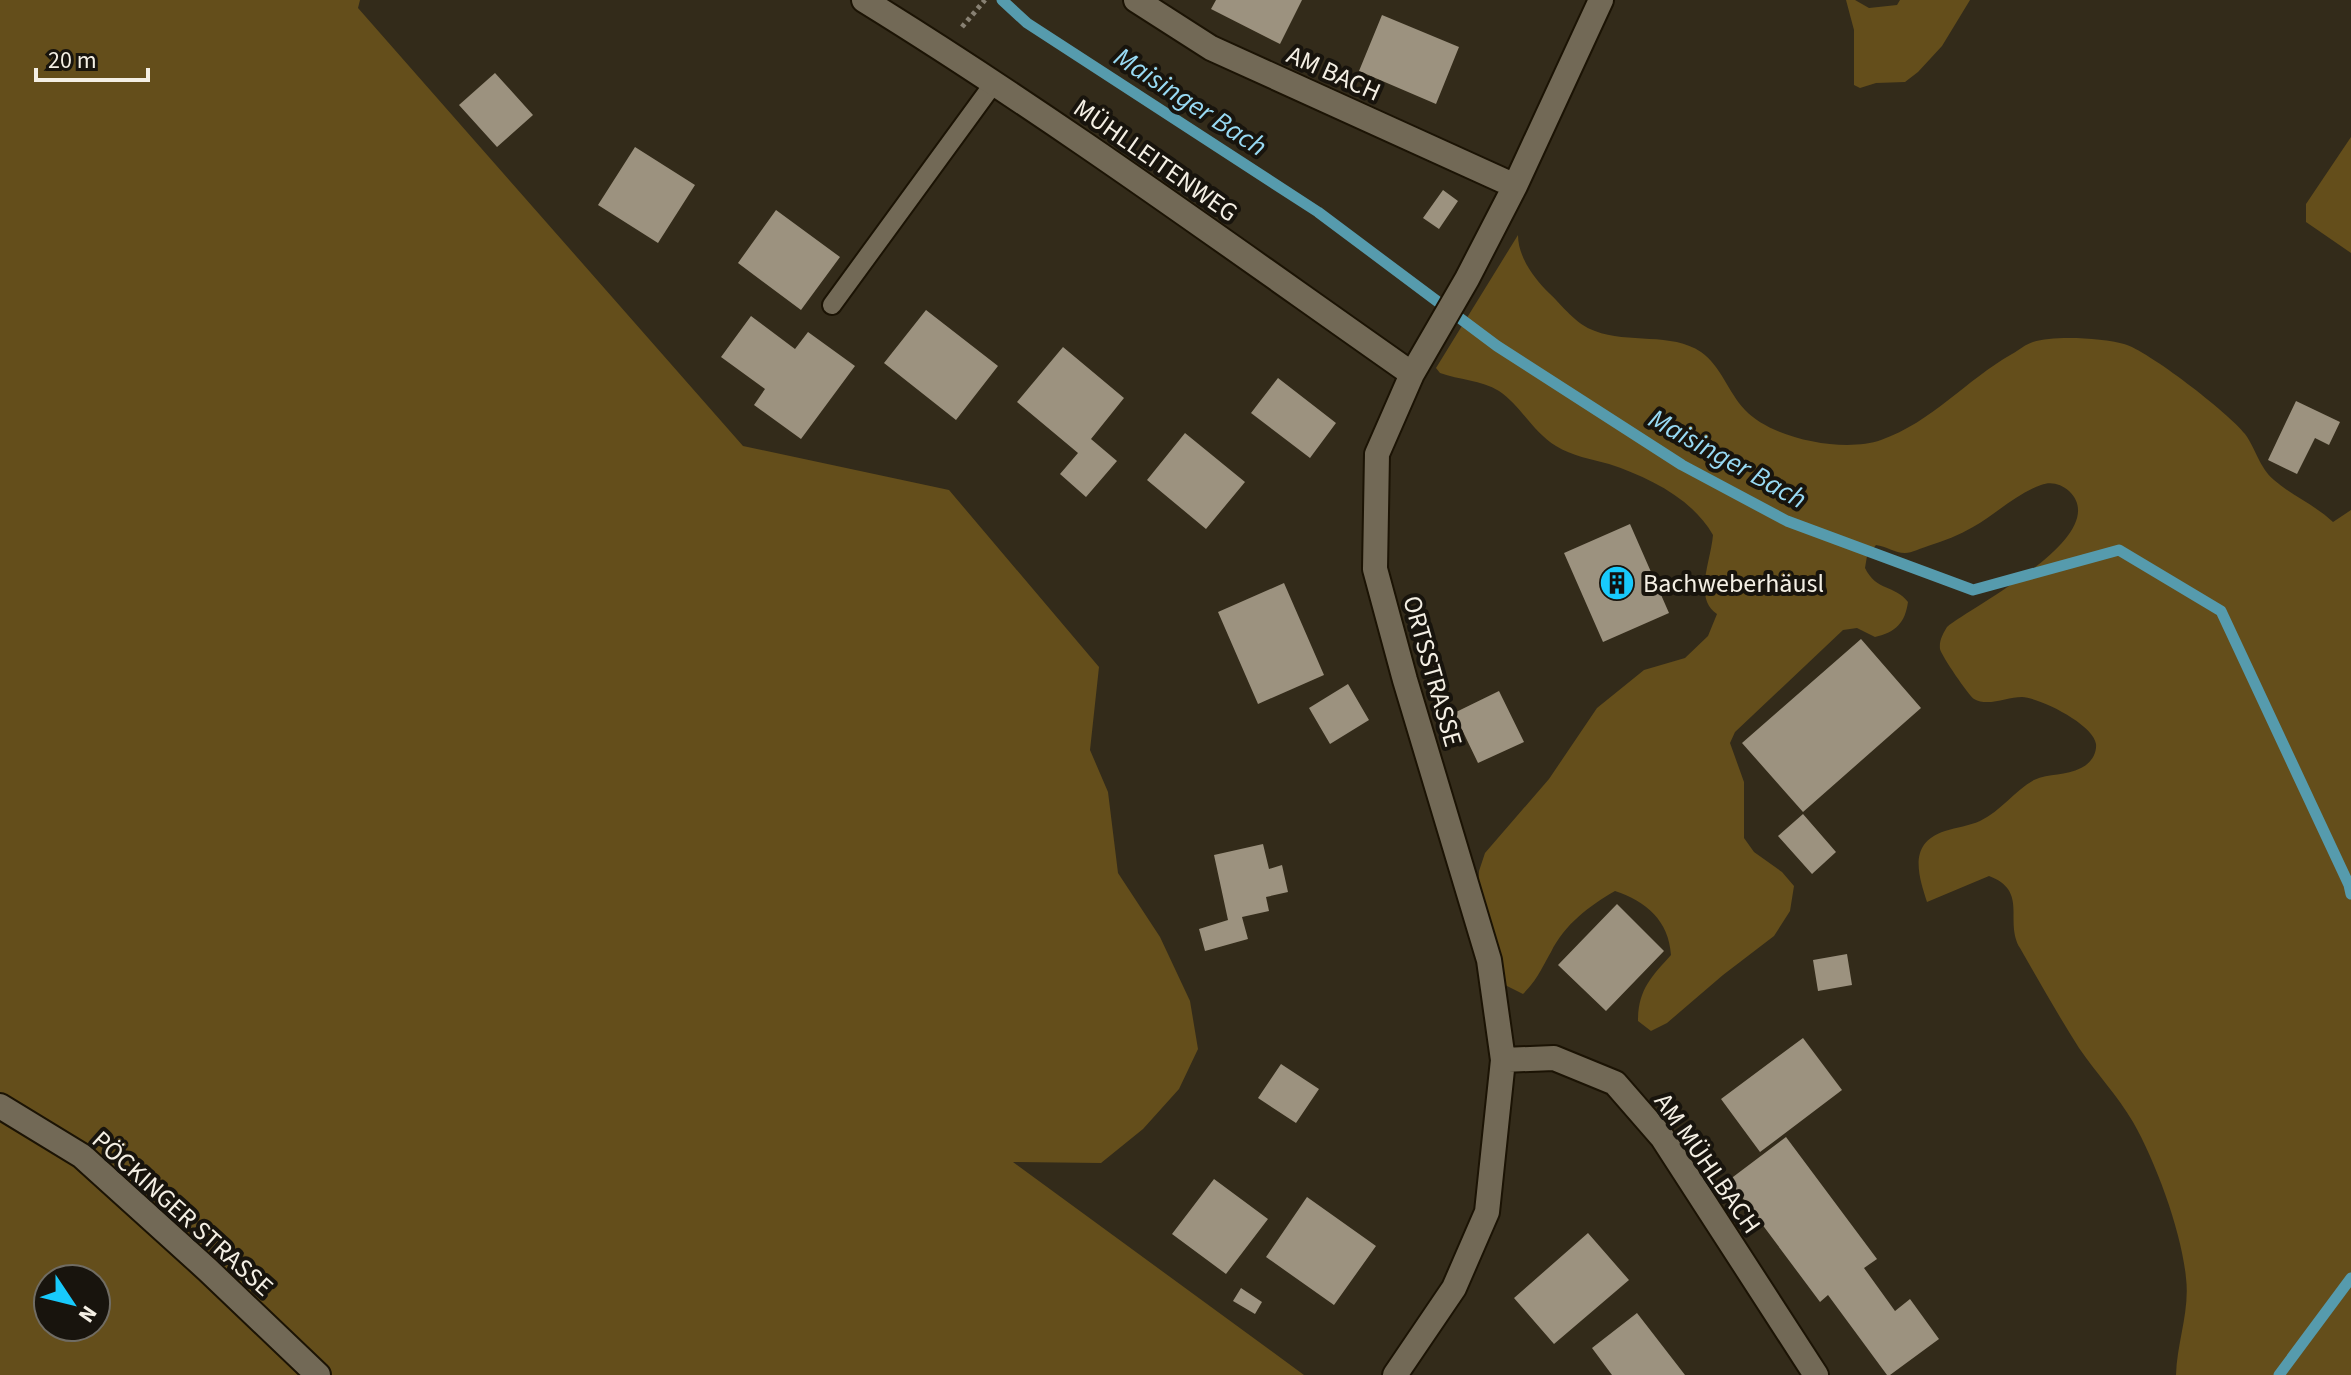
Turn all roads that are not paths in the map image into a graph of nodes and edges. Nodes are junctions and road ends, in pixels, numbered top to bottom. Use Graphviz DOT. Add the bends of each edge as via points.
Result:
graph roads {
  1 [pos="864,0"];
  2 [pos="1136,0"];
  3 [pos="1601,0"];
  4 [pos="994,83"];
  5 [pos="1515,186"];
  6 [pos="832,305"];
  7 [pos="1412,374"];
  8 [pos="1503,1060"];
  9 [pos="0,1106"];
  10 [pos="318,1375"];
  11 [pos="1395,1375"];
  12 [pos="1816,1375"];
  1 -- 4 [label="street, MÜHLLEITENWEG"];
  2 -- 5 [label="street, AM BACH" via="1211,48"];
  3 -- 5 [label="street, ORTSSTRASSE"];
  4 -- 6 [label="lane"];
  4 -- 7 [label="street, MÜHLLEITENWEG"];
  5 -- 7 [label="street, ORTSSTRASSE"];
  7 -- 8 [label="street, ORTSSTRASSE" via="1377,454 1375,569 1489,960"];
  8 -- 11 [label="street, ORTSSTRASSE" via="1487,1212 1454,1288"];
  8 -- 12 [label="street, AM MÜHLBACH" via="1554,1058 1615,1083 1662,1137"];
  9 -- 10 [label="street, PÖCKINGER STRASSE" via="82,1156"];
}
